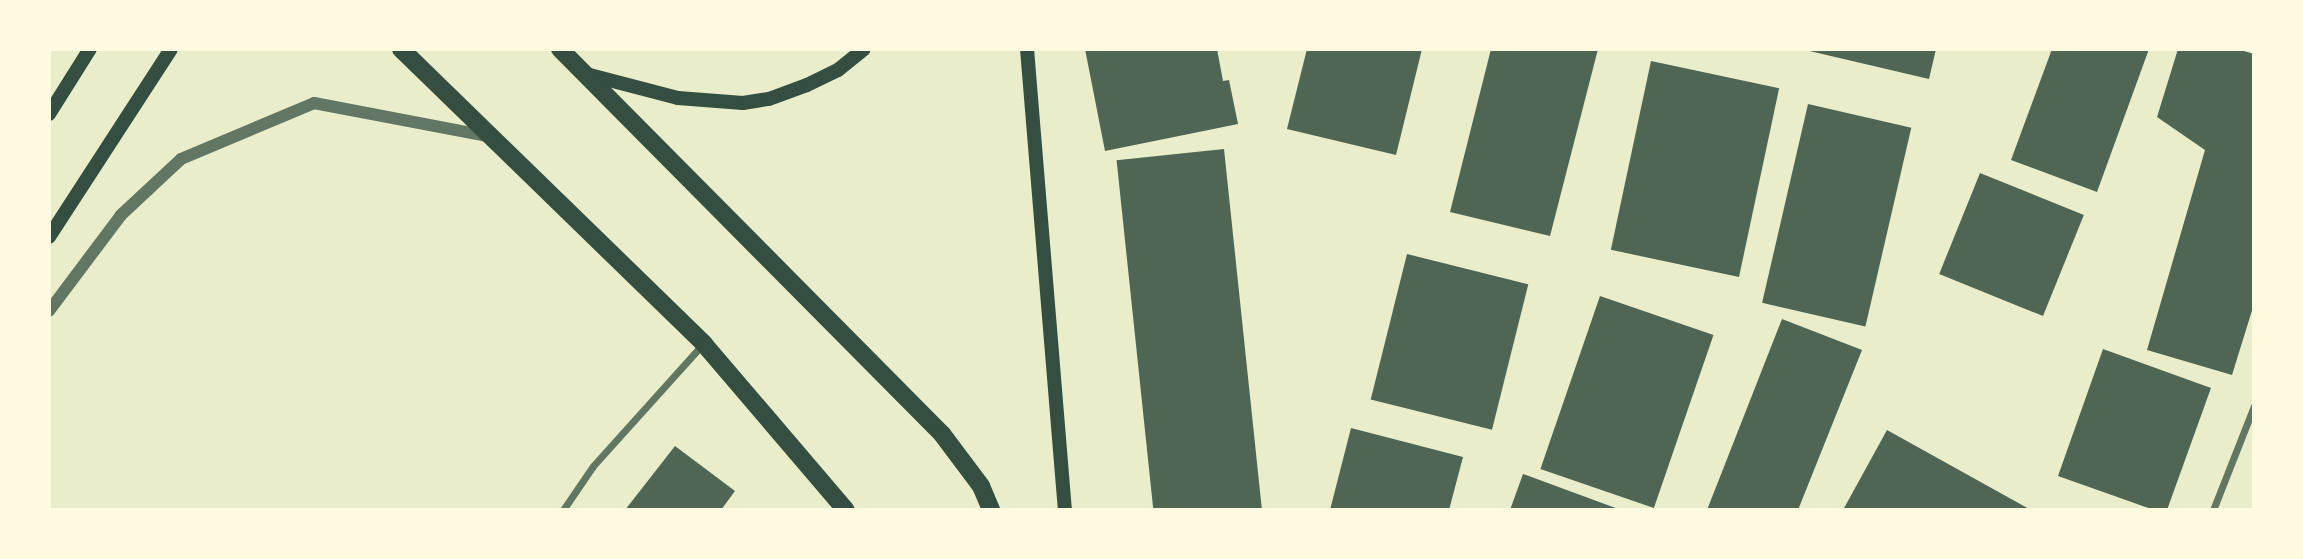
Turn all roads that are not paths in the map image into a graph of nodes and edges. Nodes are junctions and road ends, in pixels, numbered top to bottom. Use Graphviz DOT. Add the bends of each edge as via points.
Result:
graph roads {
  1 [pos="90,49"];
  2 [pos="171,49"];
  3 [pos="401,49"];
  4 [pos="560,49"];
  5 [pos="864,49"];
  6 [pos="1027,49"];
  7 [pos="586,74"];
  8 [pos="49,114"];
  9 [pos="492,137"];
  10 [pos="49,237"];
  11 [pos="49,311"];
  12 [pos="704,344"];
  13 [pos="2254,406"];
  14 [pos="563,510"];
  15 [pos="846,510"];
  16 [pos="991,510"];
  17 [pos="1065,510"];
  18 [pos="2213,510"];
  1 -- 8 [label="main road"];
  2 -- 10 [label="main road"];
  3 -- 9 [label="main road"];
  4 -- 7 [label="main road"];
  5 -- 7 [label="main road" via="838,70 807,85 743,103 678,98"];
  6 -- 17 [label="main road"];
  7 -- 16 [label="main road" via="942,434 981,486"];
  9 -- 11 [label="street" via="314,103 181,159 121,215"];
  9 -- 12 [label="main road"];
  12 -- 14 [label="street" via="593,466"];
  12 -- 15 [label="main road"];
  13 -- 18 [label="street"];
}
